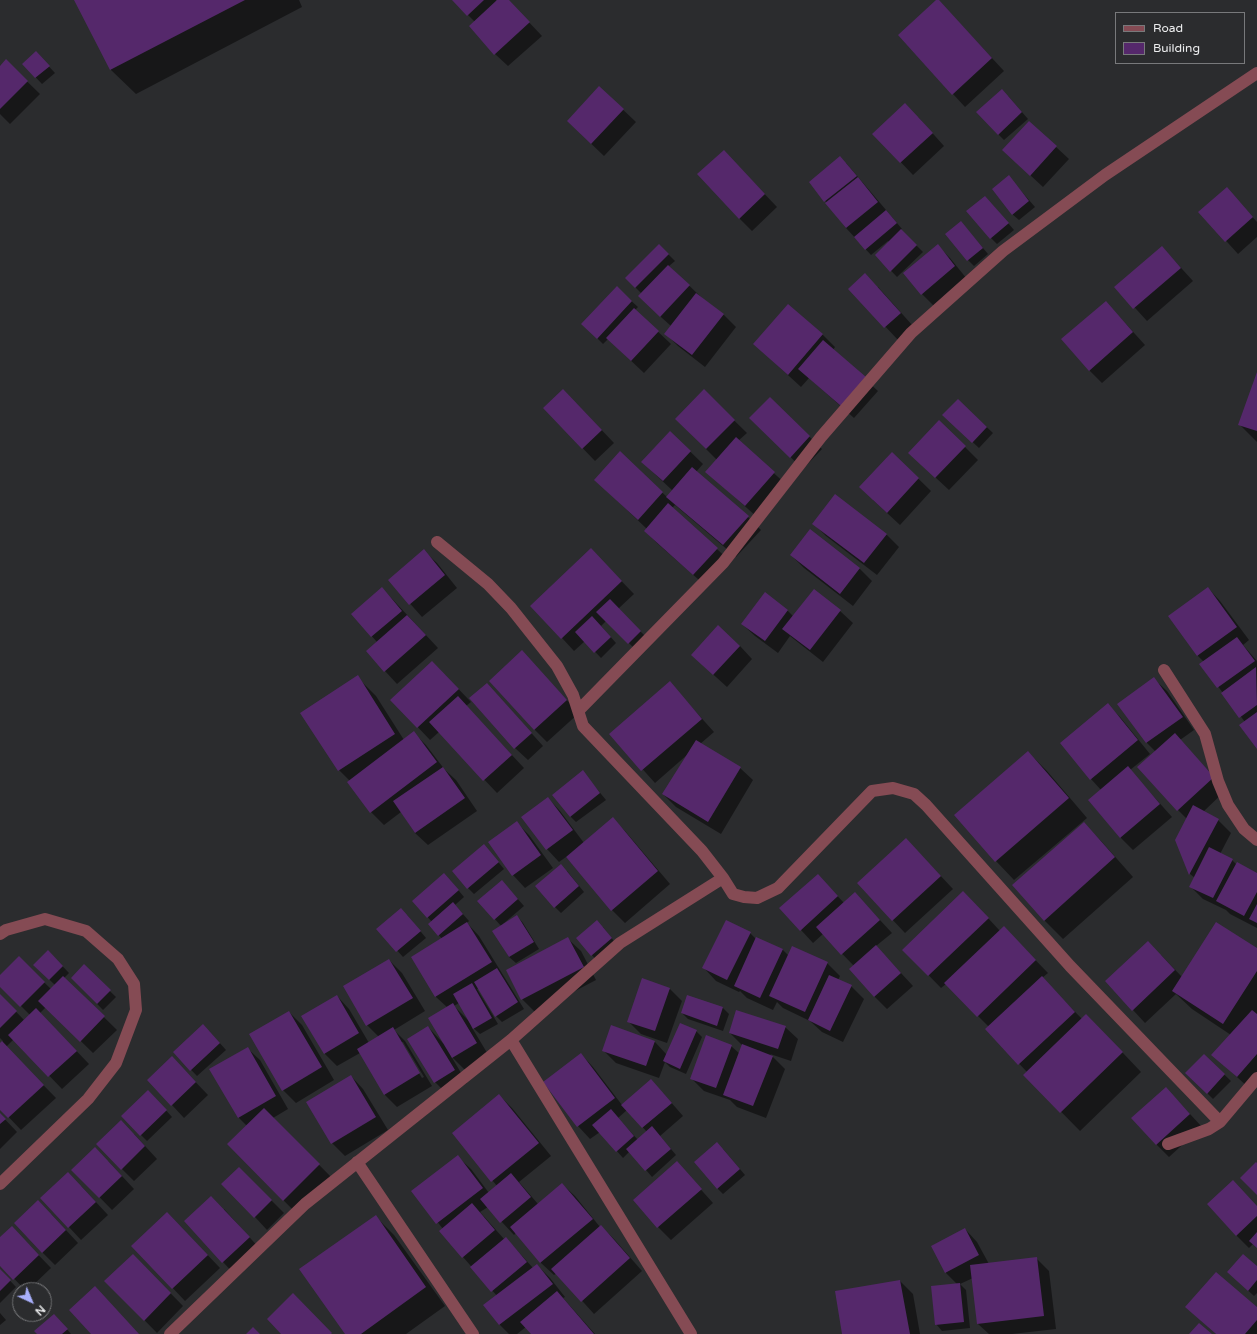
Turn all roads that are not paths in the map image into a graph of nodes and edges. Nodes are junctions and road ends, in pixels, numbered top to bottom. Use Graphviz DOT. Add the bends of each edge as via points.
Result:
graph roads {
  1 [pos="1257,73"];
  2 [pos="437,542"];
  3 [pos="1164,670"];
  4 [pos="579,710"];
  5 [pos="1257,840"];
  6 [pos="723,878"];
  7 [pos="0,934"];
  8 [pos="511,1040"];
  9 [pos="1257,1078"];
  10 [pos="1220,1122"];
  11 [pos="1168,1144"];
  12 [pos="357,1162"];
  13 [pos="0,1184"];
  14 [pos="170,1334"];
  15 [pos="473,1334"];
  16 [pos="691,1334"];
  1 -- 4 [label="street" via="1105,175 1003,251 911,333 821,438 723,563"];
  2 -- 4 [label="street" via="488,584 511,608 557,666"];
  3 -- 5 [label="street" via="1206,734 1218,781 1228,805 1244,829"];
  4 -- 6 [label="street" via="583,726 702,851"];
  6 -- 8 [label="street" via="620,943"];
  6 -- 10 [label="street" via="733,894 757,898 768,894 778,888 872,791 893,788 914,794 926,804 1070,966"];
  7 -- 13 [label="street" via="45,919 86,931 118,959 134,984 136,1010 116,1063 88,1099"];
  8 -- 12 [label="street"];
  8 -- 16 [label="street"];
  9 -- 10 [label="street"];
  10 -- 11 [label="street"];
  12 -- 14 [label="street" via="305,1204"];
  12 -- 15 [label="street"];
}
